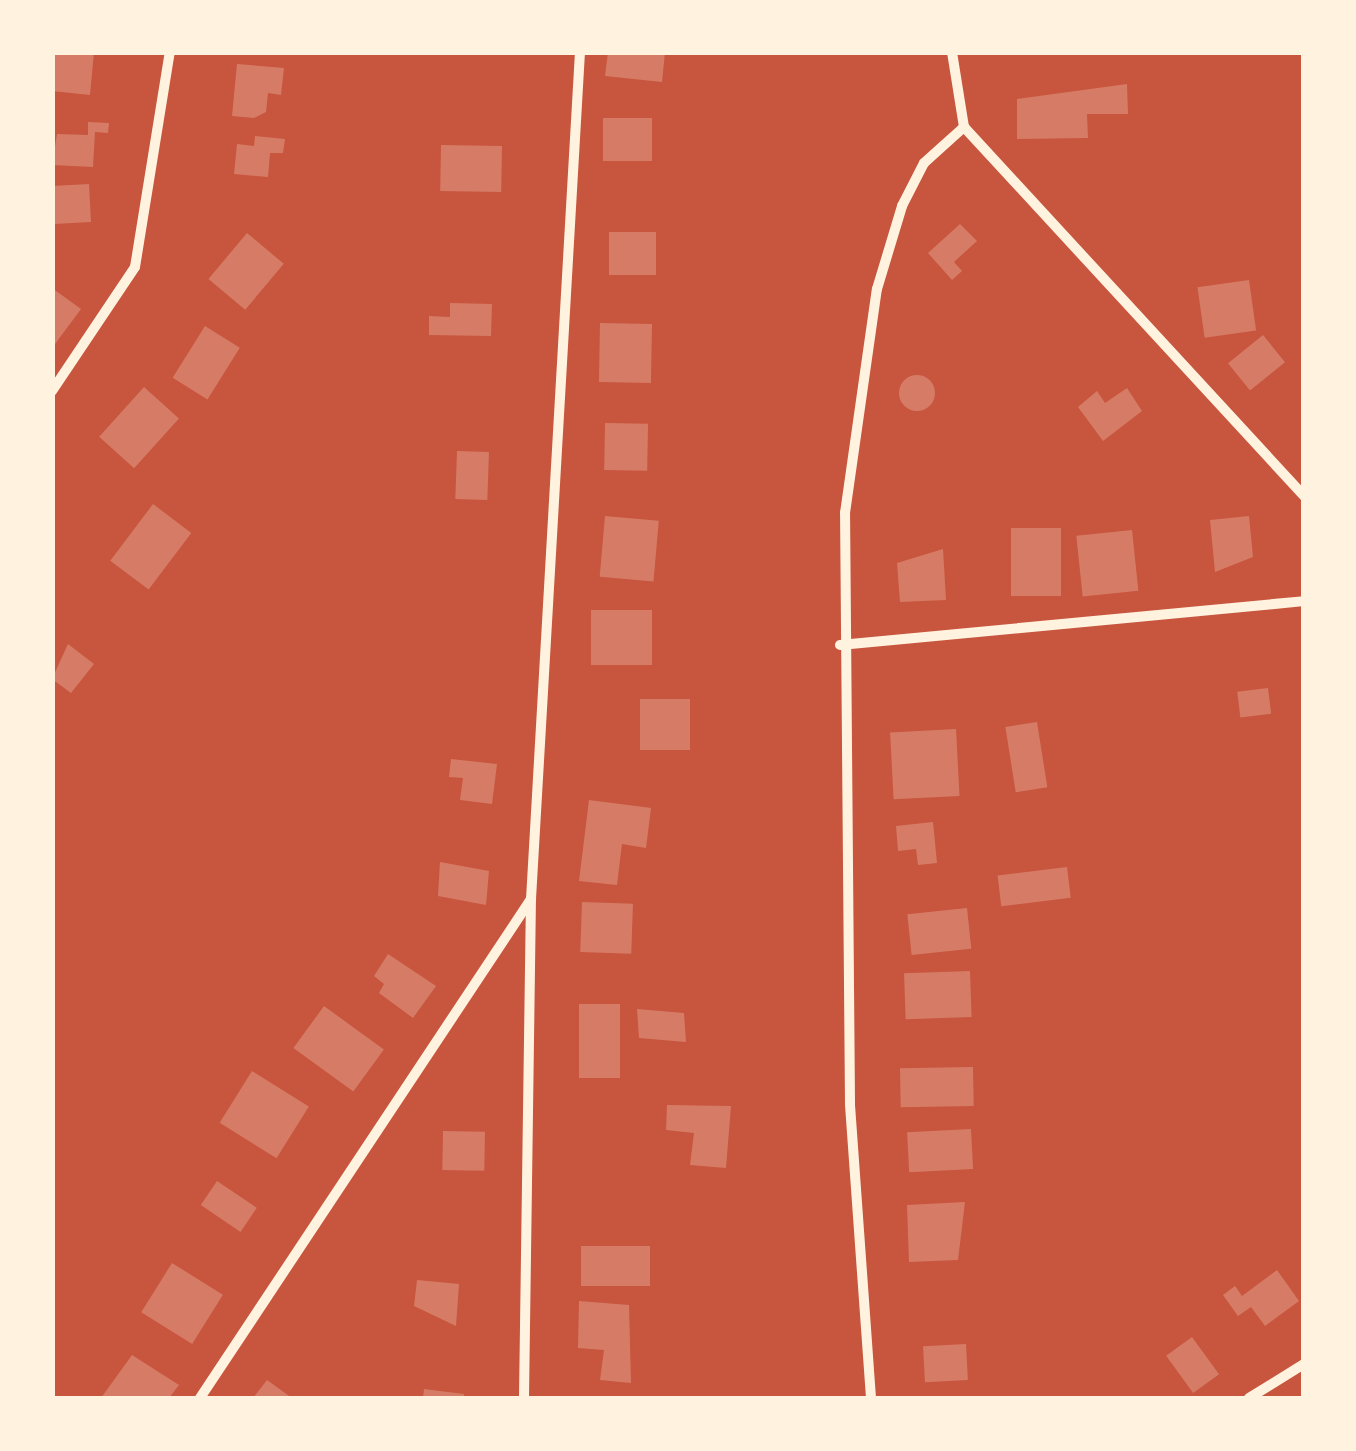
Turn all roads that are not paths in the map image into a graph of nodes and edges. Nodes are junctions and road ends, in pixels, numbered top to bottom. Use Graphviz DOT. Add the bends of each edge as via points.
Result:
graph roads {
  1 [pos="170,52"];
  2 [pos="580,52"];
  3 [pos="952,52"];
  4 [pos="964,127"];
  5 [pos="52,392"];
  6 [pos="1304,496"];
  7 [pos="1304,602"];
  8 [pos="840,644"];
  9 [pos="531,900"];
  10 [pos="1304,1364"];
  11 [pos="200,1398"];
  12 [pos="524,1398"];
  13 [pos="871,1398"];
  14 [pos="1249,1398"];
  1 -- 5 [label="street" via="135,267"];
  2 -- 9 [label="street"];
  3 -- 4 [label="street"];
  4 -- 6 [label="street"];
  4 -- 8 [label="street" via="924,163 877,289 845,513"];
  7 -- 8 [label="street"];
  8 -- 13 [label="street" via="850,1104"];
  9 -- 11 [label="street"];
  9 -- 12 [label="street"];
  10 -- 14 [label="street"];
}
